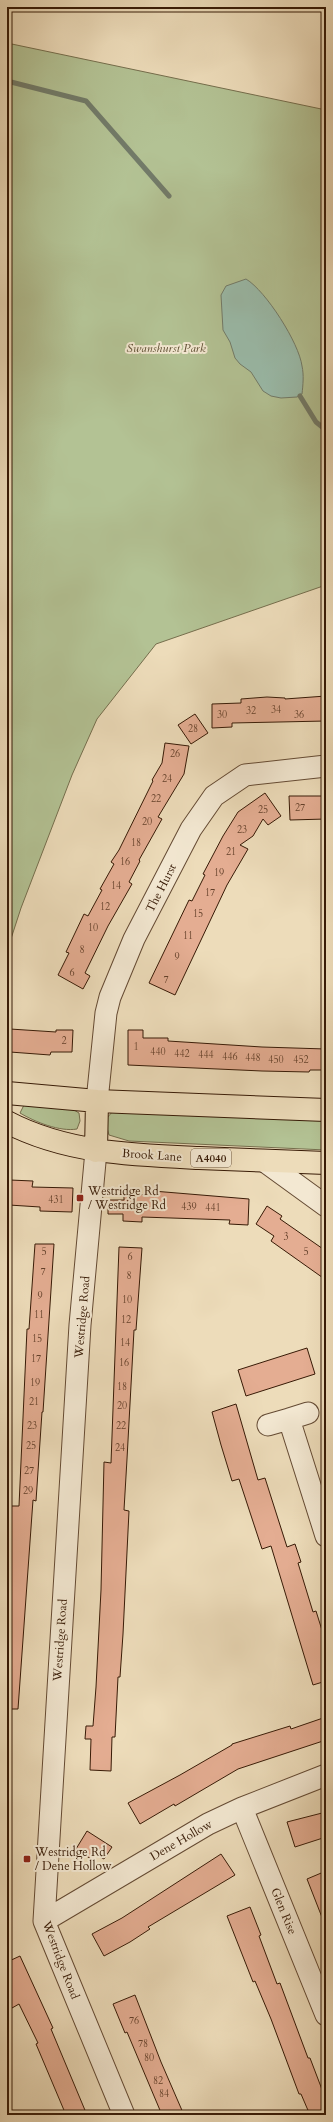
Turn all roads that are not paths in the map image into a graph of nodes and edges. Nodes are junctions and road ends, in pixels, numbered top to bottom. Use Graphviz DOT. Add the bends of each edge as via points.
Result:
graph roads {
  1 [pos="326,766"];
  2 [pos="7,1093"];
  3 [pos="97,1101"];
  4 [pos="326,1110"];
  5 [pos="7,1122"];
  6 [pos="96,1151"];
  7 [pos="264,1161"];
  8 [pos="326,1163"];
  9 [pos="326,1206"];
  10 [pos="268,1425"];
  11 [pos="326,1536"];
  12 [pos="326,1775"];
  13 [pos="242,1808"];
  14 [pos="44,1921"];
  15 [pos="326,2015"];
  16 [pos="124,2115"];
  1 -- 3 [label="street, The Hurst" via="245,775 214,796 191,829 134,939 110,998 106,1013"];
  2 -- 3 [label="main road"];
  3 -- 4 [label="main road"];
  3 -- 6 [label="main road"];
  5 -- 6 [label="main road, Brook Lane / A4040" via="41,1138"];
  6 -- 7 [label="main road, Brook Lane / A4040"];
  6 -- 14 [label="street, Westridge Road" via="80,1325"];
  7 -- 8 [label="main road, Brook Lane / A4040"];
  7 -- 9 [label="street"];
  10 -- 11 [label="street" via="298,1416"];
  12 -- 13 [label="street, Dene Hollow"];
  13 -- 14 [label="street, Dene Hollow" via="208,1824"];
  13 -- 15 [label="street, Glen Rise"];
  14 -- 16 [label="street, Westridge Road"];
}
